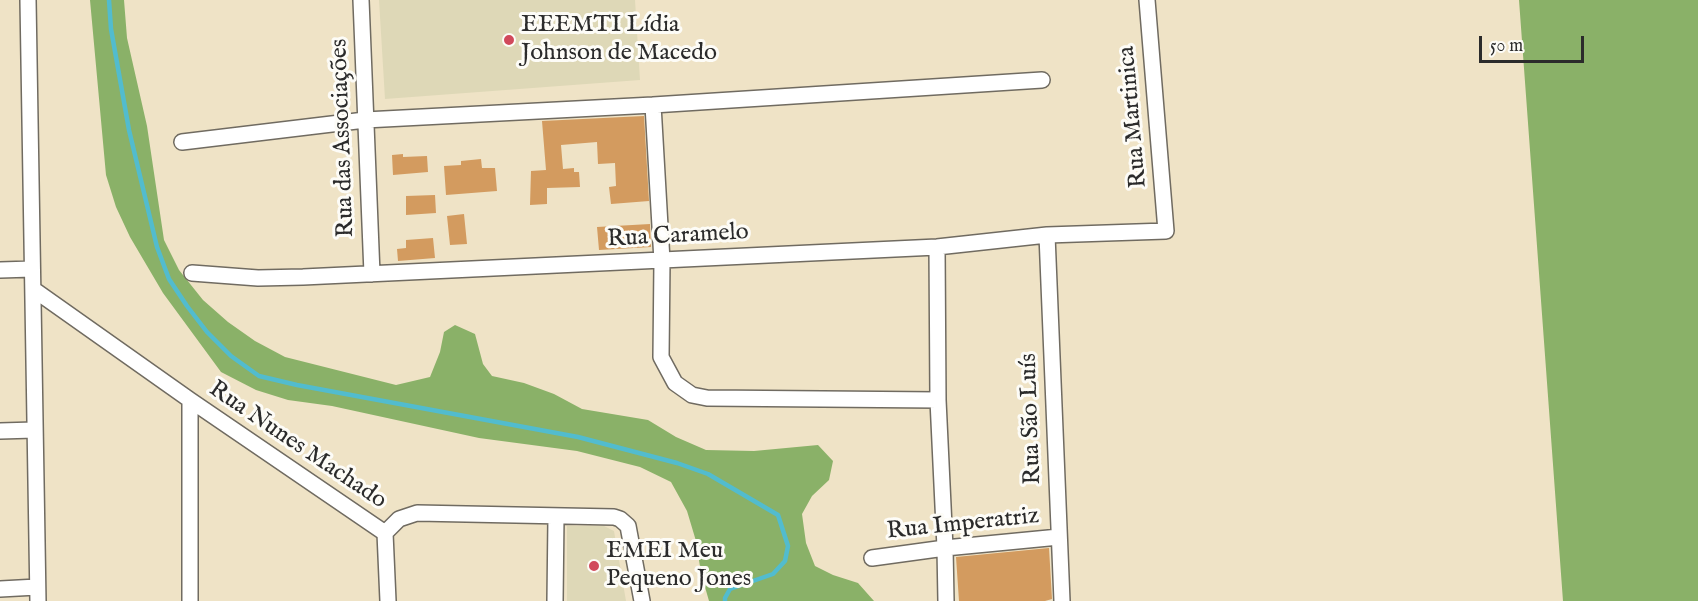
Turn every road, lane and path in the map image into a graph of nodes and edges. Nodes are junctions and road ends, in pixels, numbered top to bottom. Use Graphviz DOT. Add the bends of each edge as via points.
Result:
graph roads {
  1 [pos="28,0"];
  2 [pos="361,0"];
  3 [pos="1147,0"];
  4 [pos="1042,80"];
  5 [pos="653,105"];
  6 [pos="365,120"];
  7 [pos="182,142"];
  8 [pos="1166,231"];
  9 [pos="1047,235"];
  10 [pos="937,247"];
  11 [pos="662,261"];
  12 [pos="32,269"];
  13 [pos="0,270"];
  14 [pos="192,273"];
  15 [pos="372,274"];
  16 [pos="33,290"];
  17 [pos="190,400"];
  18 [pos="938,400"];
  19 [pos="34,430"];
  20 [pos="0,431"];
  21 [pos="556,517"];
  22 [pos="385,533"];
  23 [pos="1059,537"];
  24 [pos="945,548"];
  25 [pos="872,558"];
  26 [pos="0,588"];
  27 [pos="38,594"];
  28 [pos="190,601"];
  29 [pos="388,601"];
  30 [pos="555,601"];
  31 [pos="642,601"];
  32 [pos="946,601"];
  33 [pos="1062,601"];
  1 -- 12 [label="street"];
  2 -- 6 [label="street, Rua das Associações"];
  3 -- 8 [label="street, Rua Martinica"];
  4 -- 5 [label="street"];
  5 -- 6 [label="street"];
  5 -- 11 [label="street"];
  6 -- 7 [label="street"];
  6 -- 15 [label="street, Rua das Associações"];
  8 -- 9 [label="street, Rua Caramelo"];
  9 -- 10 [label="street, Rua Caramelo"];
  9 -- 23 [label="street, Rua São Luís"];
  10 -- 11 [label="street, Rua Caramelo"];
  10 -- 18 [label="street"];
  11 -- 15 [label="street, Rua Caramelo"];
  11 -- 18 [label="street" via="661,357 675,383 692,394 707,398"];
  12 -- 13 [label="street"];
  12 -- 16 [label="street"];
  14 -- 15 [label="street, Rua Caramelo" via="280,278"];
  16 -- 17 [label="street, Rua Nunes Machado"];
  16 -- 19 [label="street"];
  17 -- 22 [label="street, Rua Nunes Machado"];
  17 -- 28 [label="street"];
  18 -- 24 [label="street"];
  19 -- 20 [label="street"];
  19 -- 27 [label="street"];
  21 -- 22 [label="street, Rua Nunes Machado" via="417,513 399,519"];
  21 -- 30 [label="street"];
  21 -- 31 [label="street, Rua Nunes Machado" via="614,517 625,523"];
  22 -- 29 [label="street"];
  23 -- 24 [label="street, Rua Imperatriz"];
  23 -- 33 [label="street, Rua São Luís"];
  24 -- 25 [label="street, Rua Imperatriz"];
  24 -- 32 [label="street"];
  26 -- 27 [label="street"];
}
